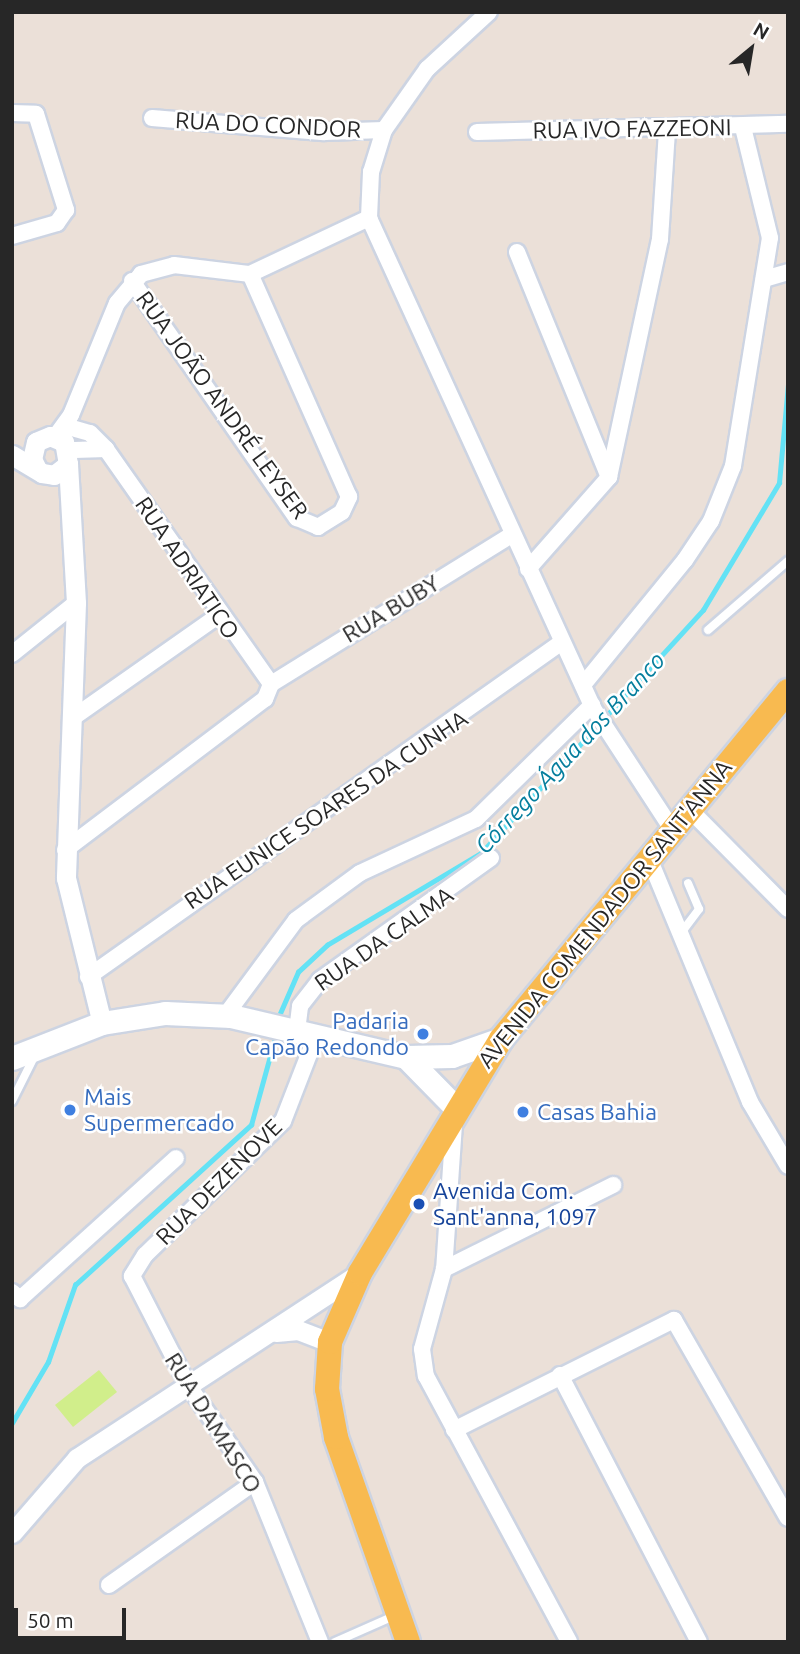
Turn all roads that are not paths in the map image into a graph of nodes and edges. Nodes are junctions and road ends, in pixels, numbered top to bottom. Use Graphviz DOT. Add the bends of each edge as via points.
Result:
graph roads {
  1 [pos="492,14"];
  2 [pos="12,113"];
  3 [pos="152,118"];
  4 [pos="788,124"];
  5 [pos="743,127"];
  6 [pos="384,130"];
  7 [pos="667,130"];
  8 [pos="477,132"];
  9 [pos="369,218"];
  10 [pos="12,236"];
  11 [pos="517,252"];
  12 [pos="788,272"];
  13 [pos="250,274"];
  14 [pos="764,279"];
  15 [pos="132,281"];
  16 [pos="60,433"];
  17 [pos="12,446"];
  18 [pos="106,449"];
  19 [pos="12,455"];
  20 [pos="70,457"];
  21 [pos="39,471"];
  22 [pos="609,477"];
  23 [pos="69,524"];
  24 [pos="511,535"];
  25 [pos="788,561"];
  26 [pos="528,569"];
  27 [pos="76,603"];
  28 [pos="219,615"];
  29 [pos="708,630"];
  30 [pos="562,642"];
  31 [pos="12,654"];
  32 [pos="271,684"];
  33 [pos="583,685"];
  34 [pos="788,691"];
  35 [pos="592,706"];
  36 [pos="74,718"];
  37 [pos="688,808"];
  38 [pos="672,829"];
  39 [pos="65,850"];
  40 [pos="491,858"];
  41 [pos="649,858"];
  42 [pos="688,883"];
  43 [pos="788,909"];
  44 [pos="679,934"];
  45 [pos="88,978"];
  46 [pos="228,1016"];
  47 [pos="102,1023"];
  48 [pos="301,1032"];
  49 [pos="501,1039"];
  50 [pos="39,1047"];
  51 [pos="405,1057"];
  52 [pos="12,1058"];
  53 [pos="12,1101"];
  54 [pos="455,1107"];
  55 [pos="176,1158"];
  56 [pos="788,1166"];
  57 [pos="613,1185"];
  58 [pos="444,1269"];
  59 [pos="360,1273"];
  60 [pos="132,1284"];
  61 [pos="16,1296"];
  62 [pos="275,1332"];
  63 [pos="330,1342"];
  64 [pos="560,1375"];
  65 [pos="188,1385"];
  66 [pos="454,1430"];
  67 [pos="255,1482"];
  68 [pos="788,1518"];
  69 [pos="12,1533"];
  70 [pos="109,1586"];
  71 [pos="394,1615"];
  72 [pos="320,1642"];
  73 [pos="335,1642"];
  74 [pos="408,1642"];
  75 [pos="422,1642"];
  76 [pos="569,1642"];
  77 [pos="699,1642"];
  1 -- 6 [label="street" via="428,69"];
  2 -- 10 [label="street" via="36,114 66,210 57,223"];
  3 -- 6 [label="street, RUA DO CONDOR" via="324,132"];
  4 -- 5 [label="street, RUA IVO FAZZEONI"];
  5 -- 7 [label="street, RUA IVO FAZZEONI"];
  5 -- 14 [label="street" via="769,212"];
  6 -- 9 [label="street" via="371,172"];
  7 -- 8 [label="street, RUA IVO FAZZEONI"];
  7 -- 22 [label="street" via="660,239"];
  9 -- 13 [label="street"];
  9 -- 24 [label="street"];
  11 -- 22 [label="street"];
  12 -- 14 [label="street"];
  13 -- 15 [label="street" via="174,265"];
  13 -- 15 [label="street, RUA JOÃO ANDRÉ LEYSER" via="349,497 342,512 318,527 297,518"];
  14 -- 33 [label="street" via="722,498 685,560"];
  15 -- 16 [label="street"];
  16 -- 17 [label="street"];
  16 -- 18 [label="street, RUA ADRIATICO"];
  16 -- 20 [label="street"];
  16 -- 21 [label="street" via="32,453"];
  18 -- 20 [label="street"];
  18 -- 28 [label="street, RUA ADRIATICO"];
  19 -- 21 [label="street"];
  20 -- 21 [label="street" via="54,475"];
  20 -- 23 [label="street"];
  21 -- 23 [label="street"];
  22 -- 26 [label="street"];
  23 -- 27 [label="street"];
  24 -- 26 [label="street"];
  24 -- 32 [label="street, RUA BUBY"];
  25 -- 29 [label="lane"];
  26 -- 30 [label="street"];
  27 -- 31 [label="street"];
  27 -- 36 [label="street"];
  28 -- 32 [label="street, RUA ADRIATICO"];
  28 -- 36 [label="street"];
  30 -- 33 [label="street"];
  30 -- 45 [label="street, RUA EUNICE SOARES DA CUNHA"];
  32 -- 39 [label="street" via="265,699 245,716"];
  33 -- 35 [label="street"];
  34 -- 37 [label="main road, AVENIDA COMENDADOR SANT'ANNA"];
  35 -- 38 [label="street"];
  35 -- 46 [label="street" via="476,819 360,873 296,920"];
  36 -- 39 [label="street"];
  37 -- 38 [label="main road, AVENIDA COMENDADOR SANT'ANNA"];
  37 -- 43 [label="street"];
  38 -- 41 [label="main road, AVENIDA COMENDADOR SANT'ANNA"];
  39 -- 45 [label="street"];
  40 -- 48 [label="street, RUA DA CALMA" via="320,980 300,1006"];
  41 -- 44 [label="street"];
  41 -- 49 [label="main road, AVENIDA COMENDADOR SANT'ANNA"];
  42 -- 44 [label="lane" via="699,909"];
  44 -- 56 [label="street" via="750,1102"];
  45 -- 47 [label="street"];
  46 -- 47 [label="main road" via="165,1013"];
  46 -- 48 [label="main road"];
  47 -- 50 [label="main road"];
  48 -- 51 [label="main road"];
  48 -- 60 [label="street, RUA DEZENOVE" via="283,1121 145,1255"];
  49 -- 51 [label="main road" via="452,1056"];
  49 -- 54 [label="main road, AVENIDA COMENDADOR SANT'ANNA"];
  50 -- 52 [label="main road"];
  50 -- 53 [label="lane"];
  51 -- 54 [label="main road"];
  54 -- 58 [label="street"];
  54 -- 59 [label="main road, AVENIDA COMENDADOR SANT'ANNA"];
  55 -- 61 [label="street"];
  57 -- 58 [label="street"];
  58 -- 66 [label="street" via="422,1349 426,1376"];
  59 -- 62 [label="street"];
  59 -- 63 [label="main road, AVENIDA COMENDADOR SANT'ANNA"];
  60 -- 65 [label="street, RUA DAMASCO"];
  62 -- 63 [label="street" via="298,1330"];
  62 -- 65 [label="street"];
  63 -- 71 [label="main road, AVENIDA COMENDADOR SANT'ANNA" via="327,1390 336,1437"];
  64 -- 66 [label="street"];
  64 -- 68 [label="street" via="662,1322 682,1325"];
  64 -- 77 [label="street"];
  65 -- 67 [label="street, RUA DAMASCO"];
  65 -- 69 [label="street" via="77,1458"];
  66 -- 76 [label="street"];
  67 -- 70 [label="street"];
  67 -- 72 [label="street, RUA DAMASCO"];
  71 -- 73 [label="lane"];
  71 -- 74 [label="main road, AVENIDA COMENDADOR SANT'ANNA"];
  71 -- 75 [label="main road, AVENIDA COMENDADOR SANT'ANNA"];
}
